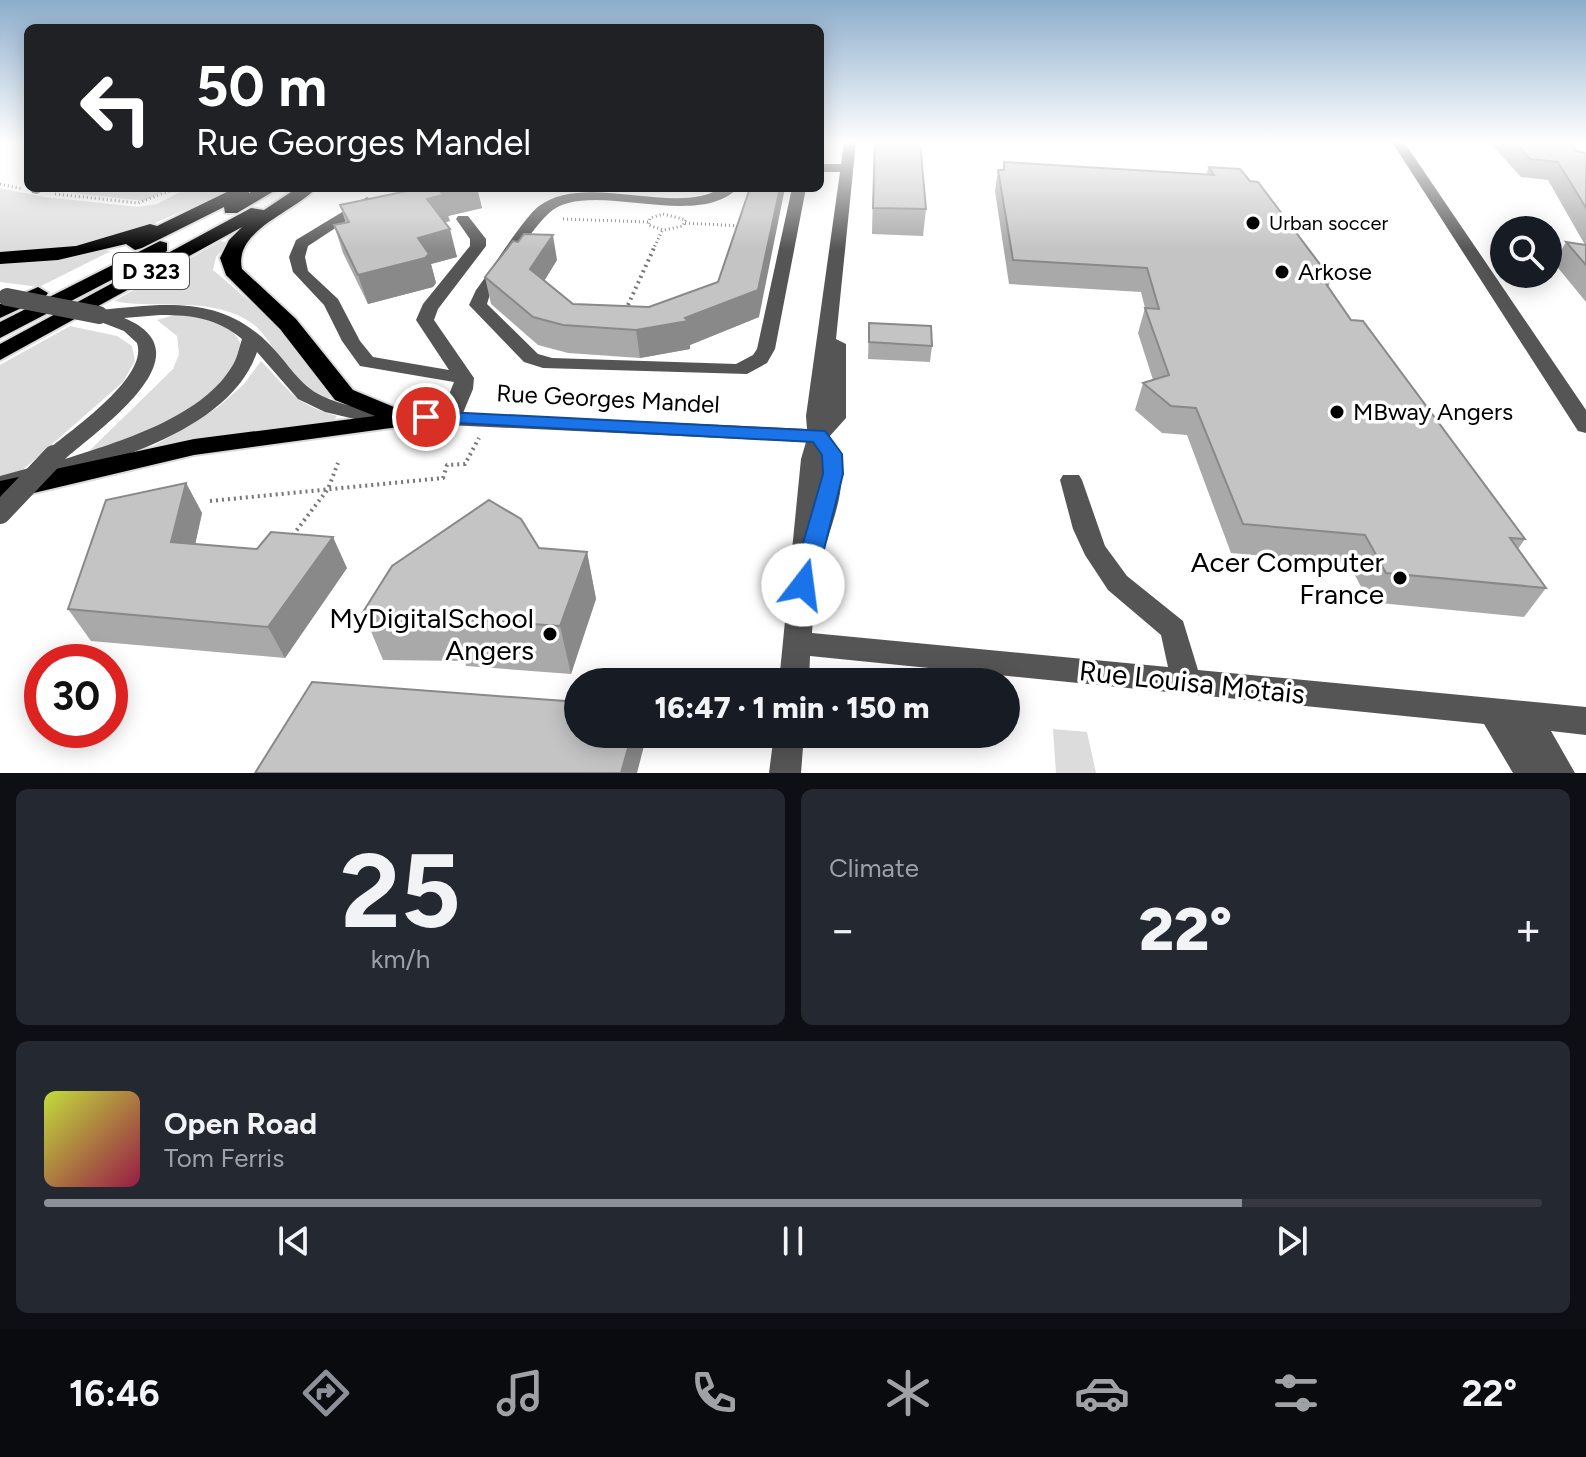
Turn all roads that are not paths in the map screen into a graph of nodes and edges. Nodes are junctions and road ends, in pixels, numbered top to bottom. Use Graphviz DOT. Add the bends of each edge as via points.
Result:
graph roads {
  1 [pos="846,178"];
  2 [pos="1422,178"];
  3 [pos="238,192"];
  4 [pos="239,192"];
  5 [pos="263,192"];
  6 [pos="294,192"];
  7 [pos="302,192"];
  8 [pos="728,192"];
  9 [pos="798,192"];
  10 [pos="626,193"];
  11 [pos="385,196"];
  12 [pos="463,219"];
  13 [pos="0,258"];
  14 [pos="2,300"];
  15 [pos="99,315"];
  16 [pos="0,331"];
  17 [pos="252,338"];
  18 [pos="0,353"];
  19 [pos="464,378"];
  20 [pos="396,415"];
  21 [pos="438,417"];
  22 [pos="1586,426"];
  23 [pos="818,436"];
  24 [pos="1071,480"];
  25 [pos="0,484"];
  26 [pos="0,491"];
  27 [pos="0,513"];
  28 [pos="798,643"];
  29 [pos="795,668"];
  30 [pos="1186,680"];
  31 [pos="1492,710"];
  32 [pos="1524,714"];
  33 [pos="1586,721"];
  34 [pos="788,748"];
  35 [pos="785,773"];
  36 [pos="1531,773"];
  37 [pos="1559,773"];
  1 -- 23 [label="street" via="839,402 836,418"];
  2 -- 22 [label="street"];
  3 -- 13 [label="highway" via="92,250"];
  4 -- 14 [label="highway"];
  5 -- 16 [label="highway, D 323"];
  6 -- 18 [label="highway, D 323"];
  7 -- 20 [label="highway" via="236,244 230,258 233,271 288,324 344,395"];
  8 -- 10 [label="street" via="702,200"];
  9 -- 10 [label="street" via="760,359 740,370 550,364 531,358 478,305 482,294 555,201"];
  11 -- 19 [label="street" via="359,204 321,227 301,243 295,255 298,265 331,301 367,362"];
  12 -- 19 [label="street" via="478,246 425,320"];
  14 -- 15 [label="street, bridge"];
  15 -- 17 [label="street, Rue Georges Mandel" via="209,313 240,325"];
  15 -- 27 [label="street, bridge" via="140,335 150,349 149,358 130,388"];
  17 -- 20 [label="street, Rue Georges Mandel" via="292,384 315,401 363,415"];
  17 -- 25 [label="street" via="250,355 238,374 211,401 168,429"];
  19 -- 21 [label="street" via="463,389"];
  20 -- 21 [label="street, Rue Georges Mandel"];
  21 -- 23 [label="street, Rue Georges Mandel"];
  21 -- 26 [label="highway" via="194,447"];
  23 -- 28 [label="street"];
  24 -- 30 [label="street" via="1080,523 1091,545 1132,601 1173,629"];
  28 -- 29 [label="street"];
  28 -- 30 [label="street, Rue Louisa Motais"];
  30 -- 31 [label="street, Rue Louisa Motais"];
  31 -- 32 [label="street, Rue Louisa Motais"];
  31 -- 36 [label="street"];
  32 -- 33 [label="street, Rue Louisa Motais"];
  32 -- 37 [label="street"];
  34 -- 35 [label="street"];
}
